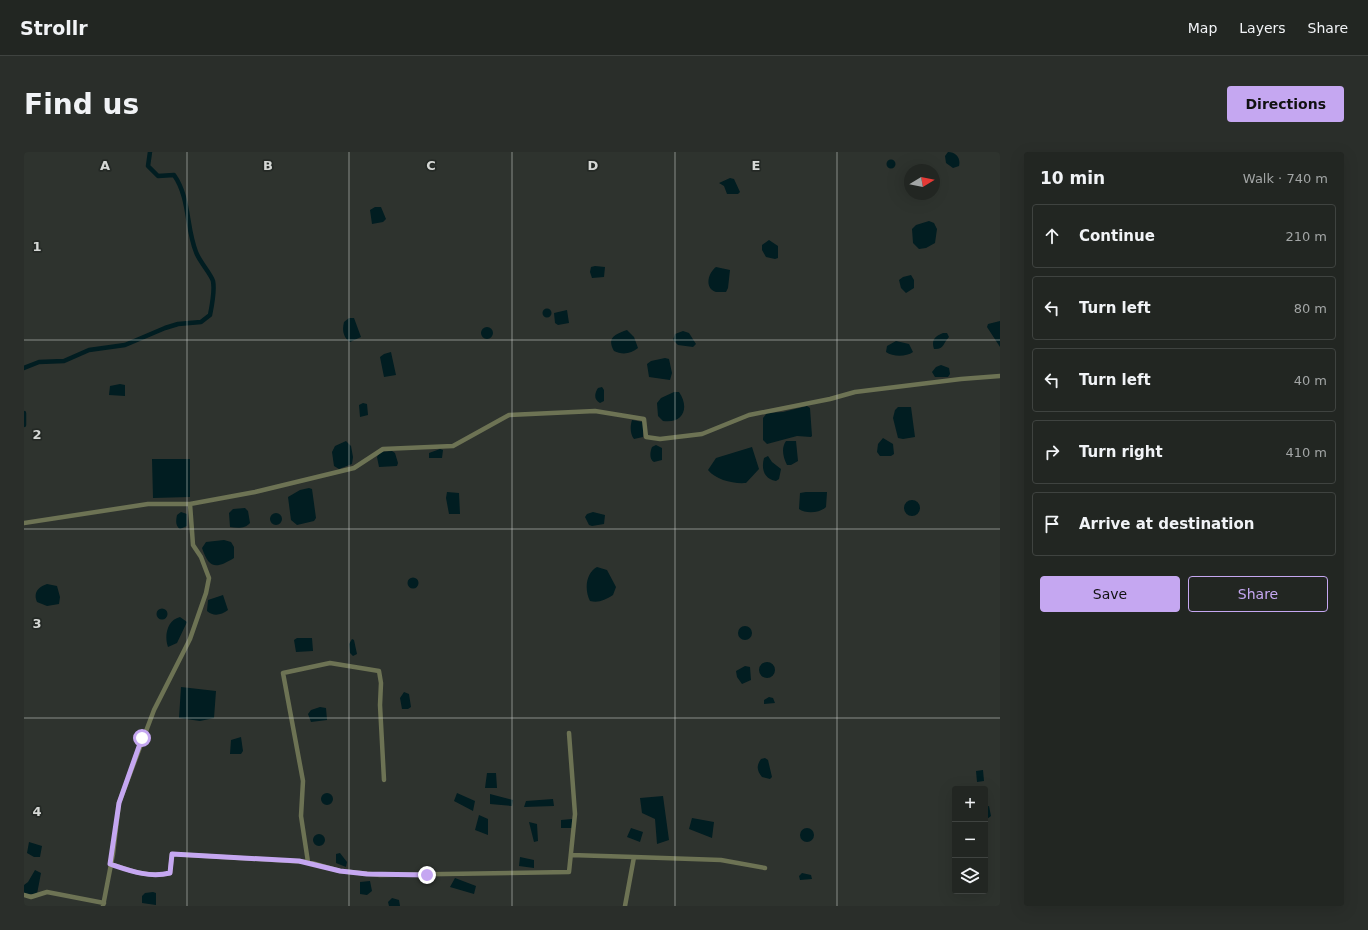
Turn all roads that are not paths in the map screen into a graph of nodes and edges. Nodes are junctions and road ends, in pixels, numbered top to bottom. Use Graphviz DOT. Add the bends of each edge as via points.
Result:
graph roads {
  1 [pos="1000,376"];
  2 [pos="190,504"];
  3 [pos="24,523"];
  4 [pos="568,733"];
  5 [pos="384,780"];
  6 [pos="571,855"];
  7 [pos="634,857"];
  8 [pos="308,862"];
  9 [pos="110,864"];
  10 [pos="765,868"];
  11 [pos="24,895"];
  12 [pos="103,904"];
  13 [pos="625,906"];
  1 -- 2 [label="street" via="855,392 830,400 750,415 702,434 660,439 646,438 644,420 602,412 509,415 453,446 383,449 354,468 255,492"];
  2 -- 3 [label="street" via="148,504"];
  2 -- 9 [label="street" via="193,545 209,578 206,593 190,639 142,738 119,803"];
  4 -- 6 [label="street" via="575,814"];
  5 -- 8 [label="street" via="379,671 330,663 284,673 303,781 300,816"];
  6 -- 7 [label="street"];
  6 -- 8 [label="street" via="569,872 534,873 380,875 340,871"];
  7 -- 10 [label="street" via="721,860"];
  7 -- 13 [label="street"];
  8 -- 9 [label="street" via="172,854 170,873 147,875"];
  9 -- 12 [label="street"];
  11 -- 12 [label="street" via="31,897 47,892"];
}
